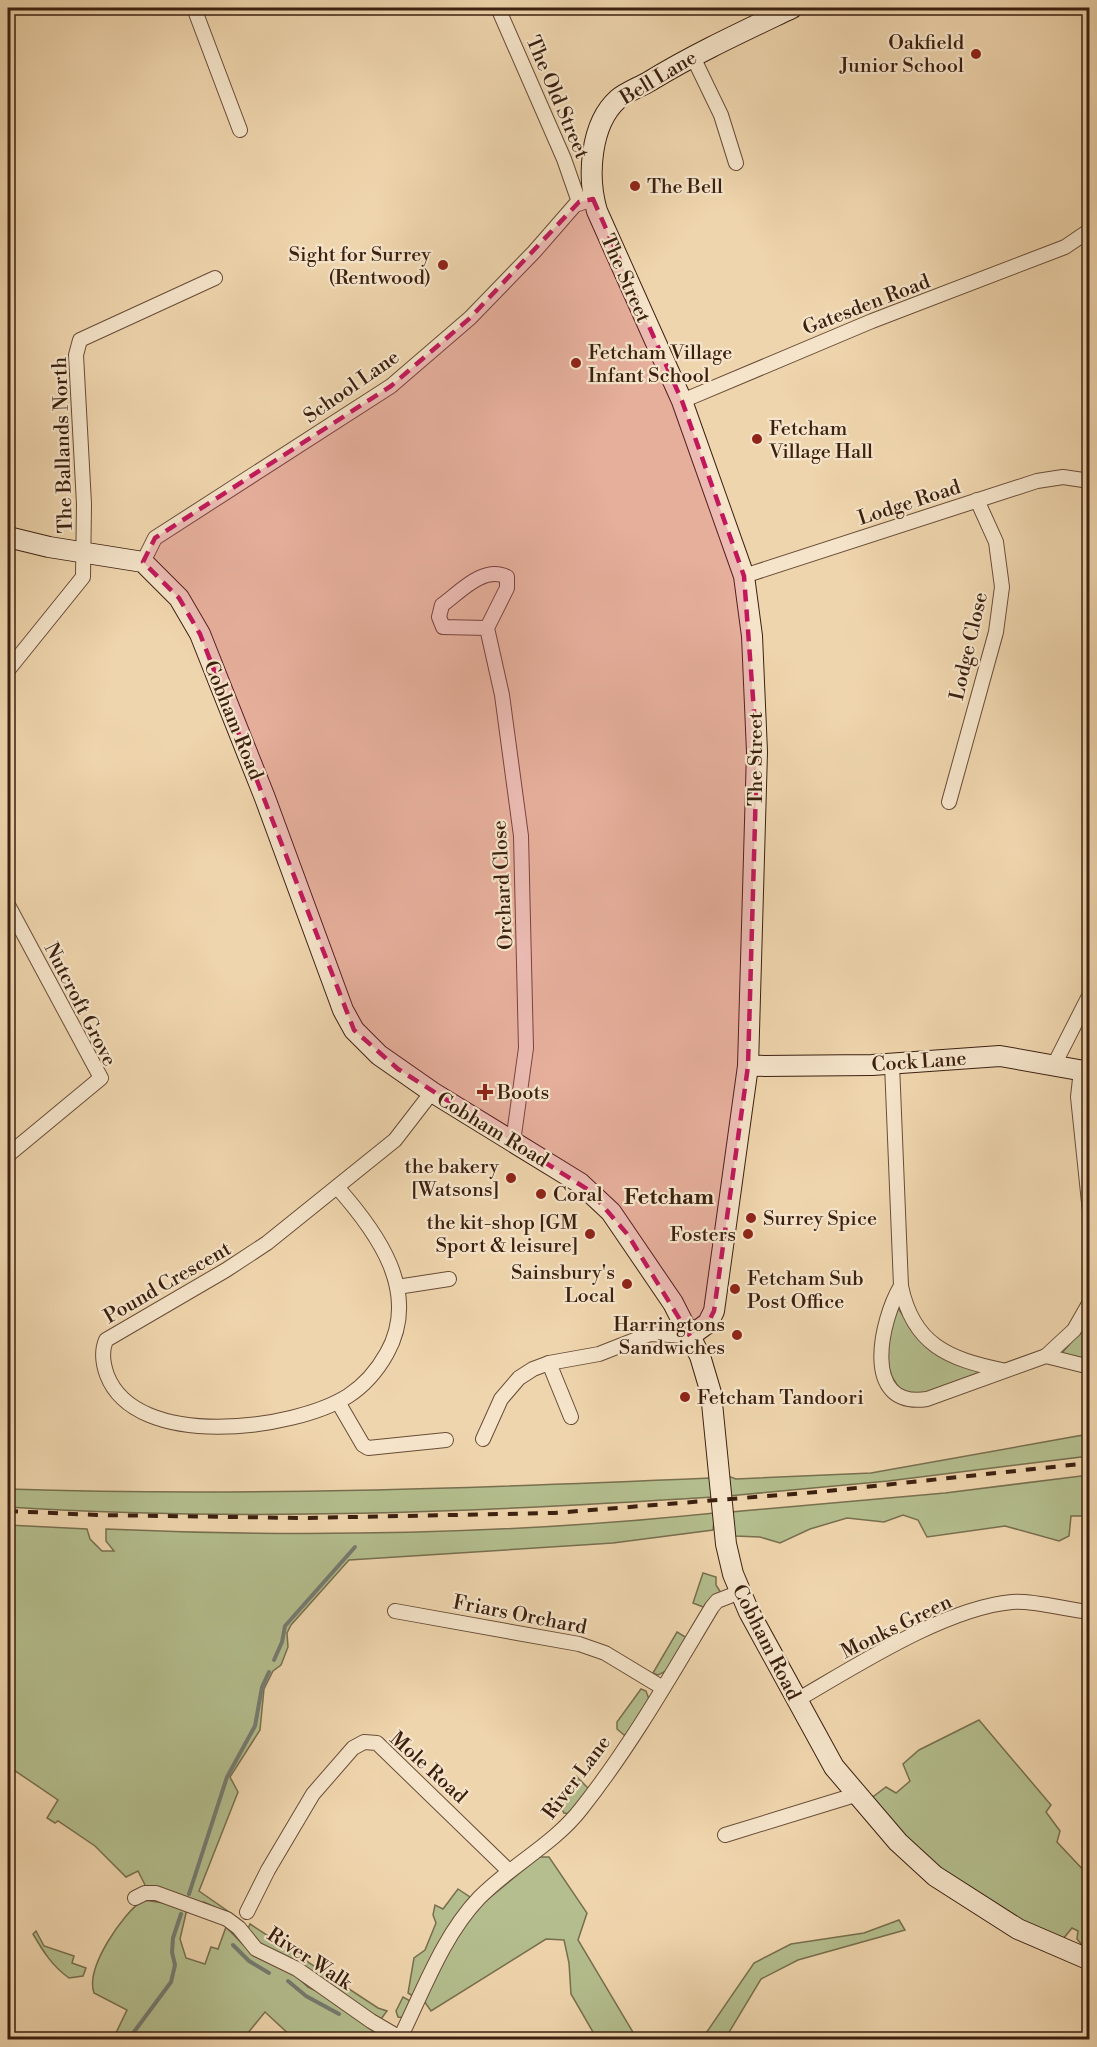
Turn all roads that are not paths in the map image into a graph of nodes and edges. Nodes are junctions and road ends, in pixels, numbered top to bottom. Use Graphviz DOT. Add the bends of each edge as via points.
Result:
graph roads {
  1 [pos="194,8"];
  2 [pos="498,8"];
  3 [pos="792,8"];
  4 [pos="692,56"];
  5 [pos="240,130"];
  6 [pos="736,162"];
  7 [pos="586,201"];
  8 [pos="1089,230"];
  9 [pos="1089,243"];
  10 [pos="1065,247"];
  11 [pos="215,278"];
  12 [pos="682,401"];
  13 [pos="1089,481"];
  14 [pos="977,500"];
  15 [pos="8,537"];
  16 [pos="84,553"];
  17 [pos="143,562"];
  18 [pos="744,576"];
  19 [pos="487,628"];
  20 [pos="8,670"];
  21 [pos="949,802"];
  22 [pos="8,905"];
  23 [pos="1089,993"];
  24 [pos="892,1064"];
  25 [pos="1054,1065"];
  26 [pos="748,1066"];
  27 [pos="1085,1071"];
  28 [pos="432,1092"];
  29 [pos="513,1142"];
  30 [pos="8,1155"];
  31 [pos="337,1187"];
  32 [pos="1089,1212"];
  33 [pos="449,1279"];
  34 [pos="901,1286"];
  35 [pos="397,1287"];
  36 [pos="1089,1302"];
  37 [pos="690,1336"];
  38 [pos="1046,1356"];
  39 [pos="549,1363"];
  40 [pos="1089,1367"];
  41 [pos="1002,1370"];
  42 [pos="338,1402"];
  43 [pos="571,1417"];
  44 [pos="483,1439"];
  45 [pos="446,1440"];
  46 [pos="740,1592"];
  47 [pos="395,1611"];
  48 [pos="1089,1612"];
  49 [pos="663,1688"];
  50 [pos="797,1700"];
  51 [pos="855,1795"];
  52 [pos="724,1835"];
  53 [pos="509,1871"];
  54 [pos="135,1898"];
  55 [pos="247,1912"];
  56 [pos="1089,1960"];
  57 [pos="400,2039"];
  1 -- 5 [label="street"];
  2 -- 7 [label="street, The Old Street"];
  3 -- 4 [label="street, Bell Lane"];
  4 -- 6 [label="street" via="721,115"];
  4 -- 7 [label="street, Bell Lane" via="619,98 609,110 600,124"];
  7 -- 12 [label="street, The Street" via="604,229"];
  7 -- 17 [label="street, School Lane" via="470,318 391,386 155,538"];
  8 -- 10 [label="street, Gatesden Road"];
  9 -- 10 [label="street, Gatesden Road"];
  10 -- 12 [label="street, Gatesden Road" via="872,321"];
  11 -- 16 [label="street, The Ballands North" via="80,340 75,355"];
  12 -- 18 [label="street, The Street"];
  13 -- 14 [label="street, Lodge Road" via="1063,477 1037,481"];
  14 -- 18 [label="street, Lodge Road"];
  14 -- 21 [label="street, Lodge Close" via="996,542 1002,587 996,632"];
  15 -- 16 [label="street"];
  16 -- 17 [label="street"];
  16 -- 20 [label="street, The Ballands North" via="83,578"];
  17 -- 28 [label="street, Cobham Road" via="179,598 200,634 343,1010 364,1043"];
  18 -- 26 [label="street, The Street" via="752,636 757,752"];
  19 -- 19 [label="street" via="443,627 438,617 442,605 486,574 496,572 507,577 507,588"];
  19 -- 29 [label="street, Orchard Close" via="502,695 521,836 526,1048"];
  22 -- 30 [label="street, Nutcroft Grove" via="101,1078"];
  23 -- 25 [label="street"];
  24 -- 25 [label="street, Cock Lane" via="1000,1056"];
  24 -- 26 [label="street, Cock Lane"];
  24 -- 34 [label="street"];
  25 -- 27 [label="street, Cock Lane"];
  26 -- 37 [label="street, The Street" via="714,1311 708,1323"];
  27 -- 32 [label="street" via="1078,1097"];
  28 -- 29 [label="street, Cobham Road"];
  28 -- 31 [label="street, Pound Crescent" via="403,1132"];
  29 -- 37 [label="street, Cobham Road" via="580,1183 610,1212 659,1280"];
  31 -- 35 [label="street, Pound Crescent" via="390,1259"];
  31 -- 42 [label="street, Pound Crescent" via="245,1259 112,1335 103,1348 103,1359 108,1379 123,1398 168,1421 206,1426 252,1425 289,1419"];
  33 -- 35 [label="street"];
  34 -- 41 [label="street" via="911,1318 941,1351 968,1363"];
  34 -- 41 [label="street" via="894,1298 880,1358 884,1376 897,1393 917,1401 927,1399"];
  35 -- 42 [label="street, Pound Crescent" via="399,1317 391,1345 370,1378"];
  36 -- 38 [label="street" via="1074,1330"];
  37 -- 39 [label="street" via="650,1334 599,1354"];
  37 -- 46 [label="street, Cobham Road" via="711,1393 726,1544"];
  38 -- 40 [label="street"];
  38 -- 41 [label="street"];
  39 -- 43 [label="street"];
  39 -- 44 [label="street" via="532,1369 510,1387"];
  42 -- 45 [label="street" via="368,1448"];
  46 -- 49 [label="street, River Lane" via="717,1601"];
  46 -- 50 [label="street, Cobham Road"];
  47 -- 49 [label="street, Friars Orchard" via="579,1644 605,1653"];
  48 -- 50 [label="street, Monks Green" via="1014,1602 964,1614 910,1638"];
  49 -- 53 [label="street, River Lane" via="581,1809 546,1844"];
  50 -- 51 [label="street, Cobham Road" via="834,1767"];
  51 -- 52 [label="street"];
  51 -- 56 [label="street, Cobham Road" via="909,1854 935,1876 1018,1929"];
  53 -- 55 [label="street, Mole Road" via="377,1743 364,1742 353,1748 313,1794"];
  53 -- 57 [label="street, River Lane" via="472,1906 445,1944"];
  54 -- 57 [label="street, River Walk" via="156,1893 227,1919 256,1949 297,1969"];
}
